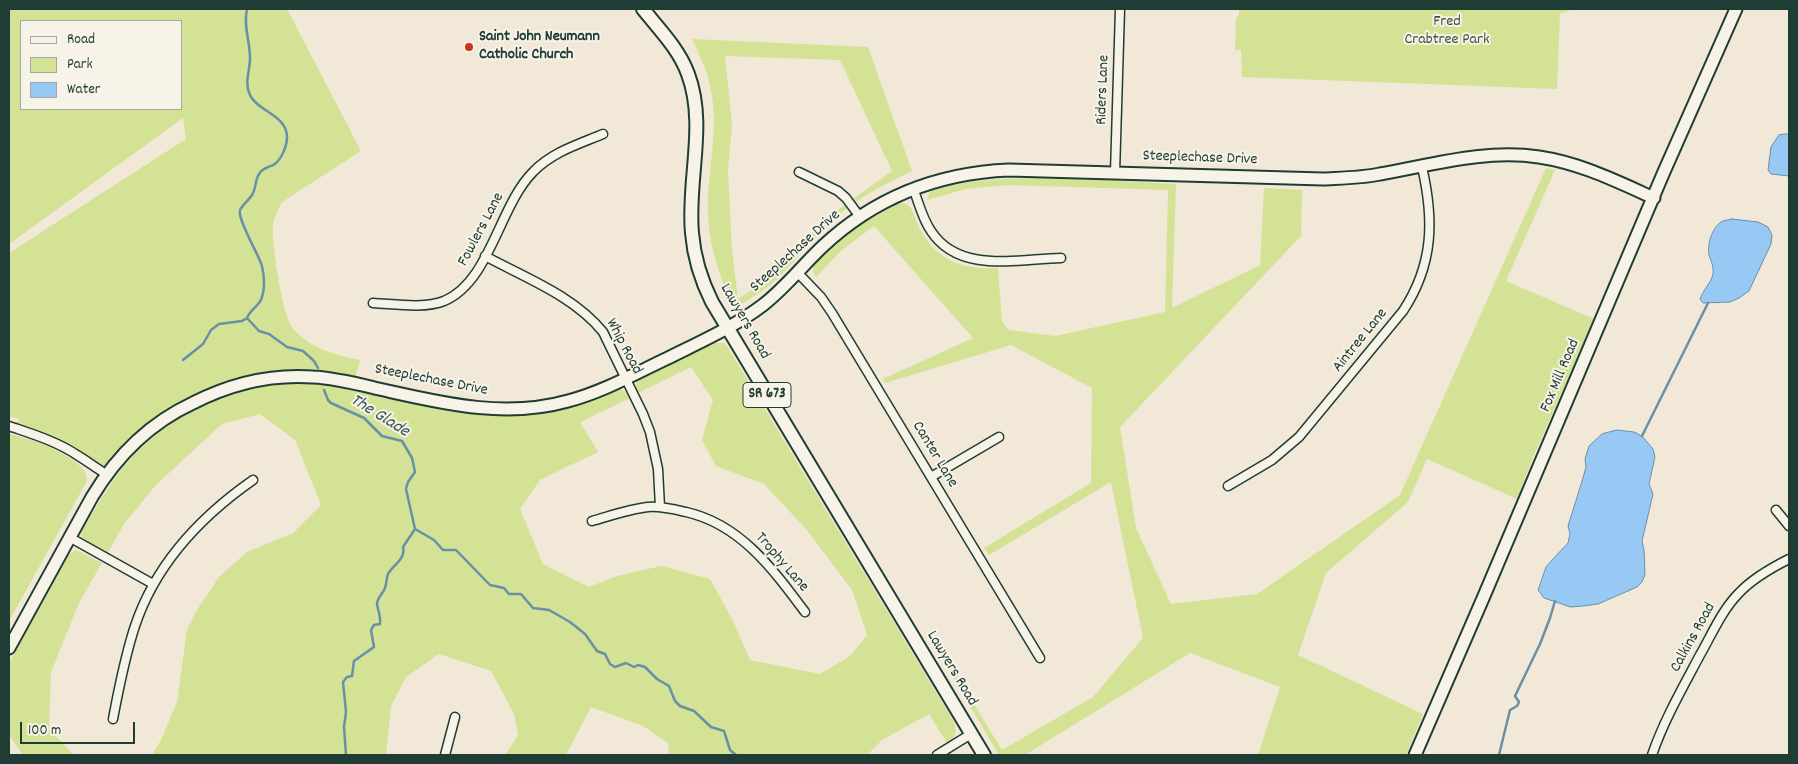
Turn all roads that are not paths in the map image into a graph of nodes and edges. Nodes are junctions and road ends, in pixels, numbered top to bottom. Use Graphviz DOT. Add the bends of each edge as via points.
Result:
graph roads {
  1 [pos="643,9"];
  2 [pos="1120,9"];
  3 [pos="1736,9"];
  4 [pos="603,134"];
  5 [pos="1422,167"];
  6 [pos="799,172"];
  7 [pos="1115,173"];
  8 [pos="913,188"];
  9 [pos="1654,198"];
  10 [pos="860,217"];
  11 [pos="485,256"];
  12 [pos="1061,258"];
  13 [pos="797,272"];
  14 [pos="373,303"];
  15 [pos="727,329"];
  16 [pos="625,378"];
  17 [pos="9,426"];
  18 [pos="999,438"];
  19 [pos="106,474"];
  20 [pos="931,477"];
  21 [pos="253,480"];
  22 [pos="1228,486"];
  23 [pos="660,507"];
  24 [pos="1776,510"];
  25 [pos="592,521"];
  26 [pos="1789,526"];
  27 [pos="69,537"];
  28 [pos="1789,558"];
  29 [pos="153,584"];
  30 [pos="805,612"];
  31 [pos="9,648"];
  32 [pos="1040,658"];
  33 [pos="455,716"];
  34 [pos="113,718"];
  35 [pos="971,734"];
  36 [pos="445,755"];
  37 [pos="937,755"];
  38 [pos="984,755"];
  39 [pos="1415,755"];
  40 [pos="1652,755"];
  1 -- 15 [label="main road, Lawyers Road / SR 673" via="681,59 693,88 697,117 692,215 694,252 704,285"];
  2 -- 7 [label="street, Riders Lane"];
  3 -- 9 [label="street, Fox Mill Road"];
  4 -- 11 [label="street, Fowlers Lane" via="553,156 532,172"];
  5 -- 7 [label="street, Steeplechase Drive" via="1364,177 1323,179"];
  5 -- 9 [label="street, Steeplechase Drive" via="1492,155 1538,157 1596,172"];
  5 -- 22 [label="street, Aintree Lane" via="1428,193 1430,240 1425,266 1410,300 1299,437 1272,460"];
  6 -- 10 [label="street" via="838,191"];
  7 -- 8 [label="street, Steeplechase Drive" via="985,171"];
  8 -- 10 [label="street, Steeplechase Drive"];
  8 -- 12 [label="street" via="930,230 955,253 976,260 995,261"];
  9 -- 39 [label="street, Fox Mill Road"];
  10 -- 13 [label="street, Steeplechase Drive"];
  11 -- 14 [label="street, Fowlers Lane" via="466,286 443,302 422,305"];
  11 -- 16 [label="street, Whip Road" via="584,311 603,332"];
  13 -- 15 [label="street, Steeplechase Drive" via="764,305"];
  13 -- 20 [label="street, Canter Lane" via="832,313"];
  15 -- 16 [label="street, Steeplechase Drive"];
  15 -- 35 [label="main road, Lawyers Road / SR 673"];
  16 -- 19 [label="street, Steeplechase Drive" via="568,402 504,410 462,407 318,377 265,379 224,389 185,406 147,432"];
  16 -- 23 [label="street, Whip Road" via="650,432 658,469"];
  17 -- 19 [label="street" via="56,444"];
  18 -- 20 [label="street"];
  19 -- 27 [label="street, Steeplechase Drive"];
  20 -- 32 [label="street, Canter Lane"];
  21 -- 29 [label="street" via="197,526"];
  23 -- 25 [label="street, Trophy Lane" via="637,509"];
  23 -- 30 [label="street, Trophy Lane" via="697,514 732,531 757,552"];
  24 -- 26 [label="street"];
  27 -- 29 [label="street"];
  27 -- 31 [label="street, Steeplechase Drive"];
  28 -- 40 [label="street, Calkins Road" via="1755,578 1729,604 1686,680"];
  29 -- 34 [label="street" via="129,647"];
  33 -- 36 [label="street"];
  35 -- 37 [label="street"];
  35 -- 38 [label="main road, Lawyers Road / SR 673"];
}
